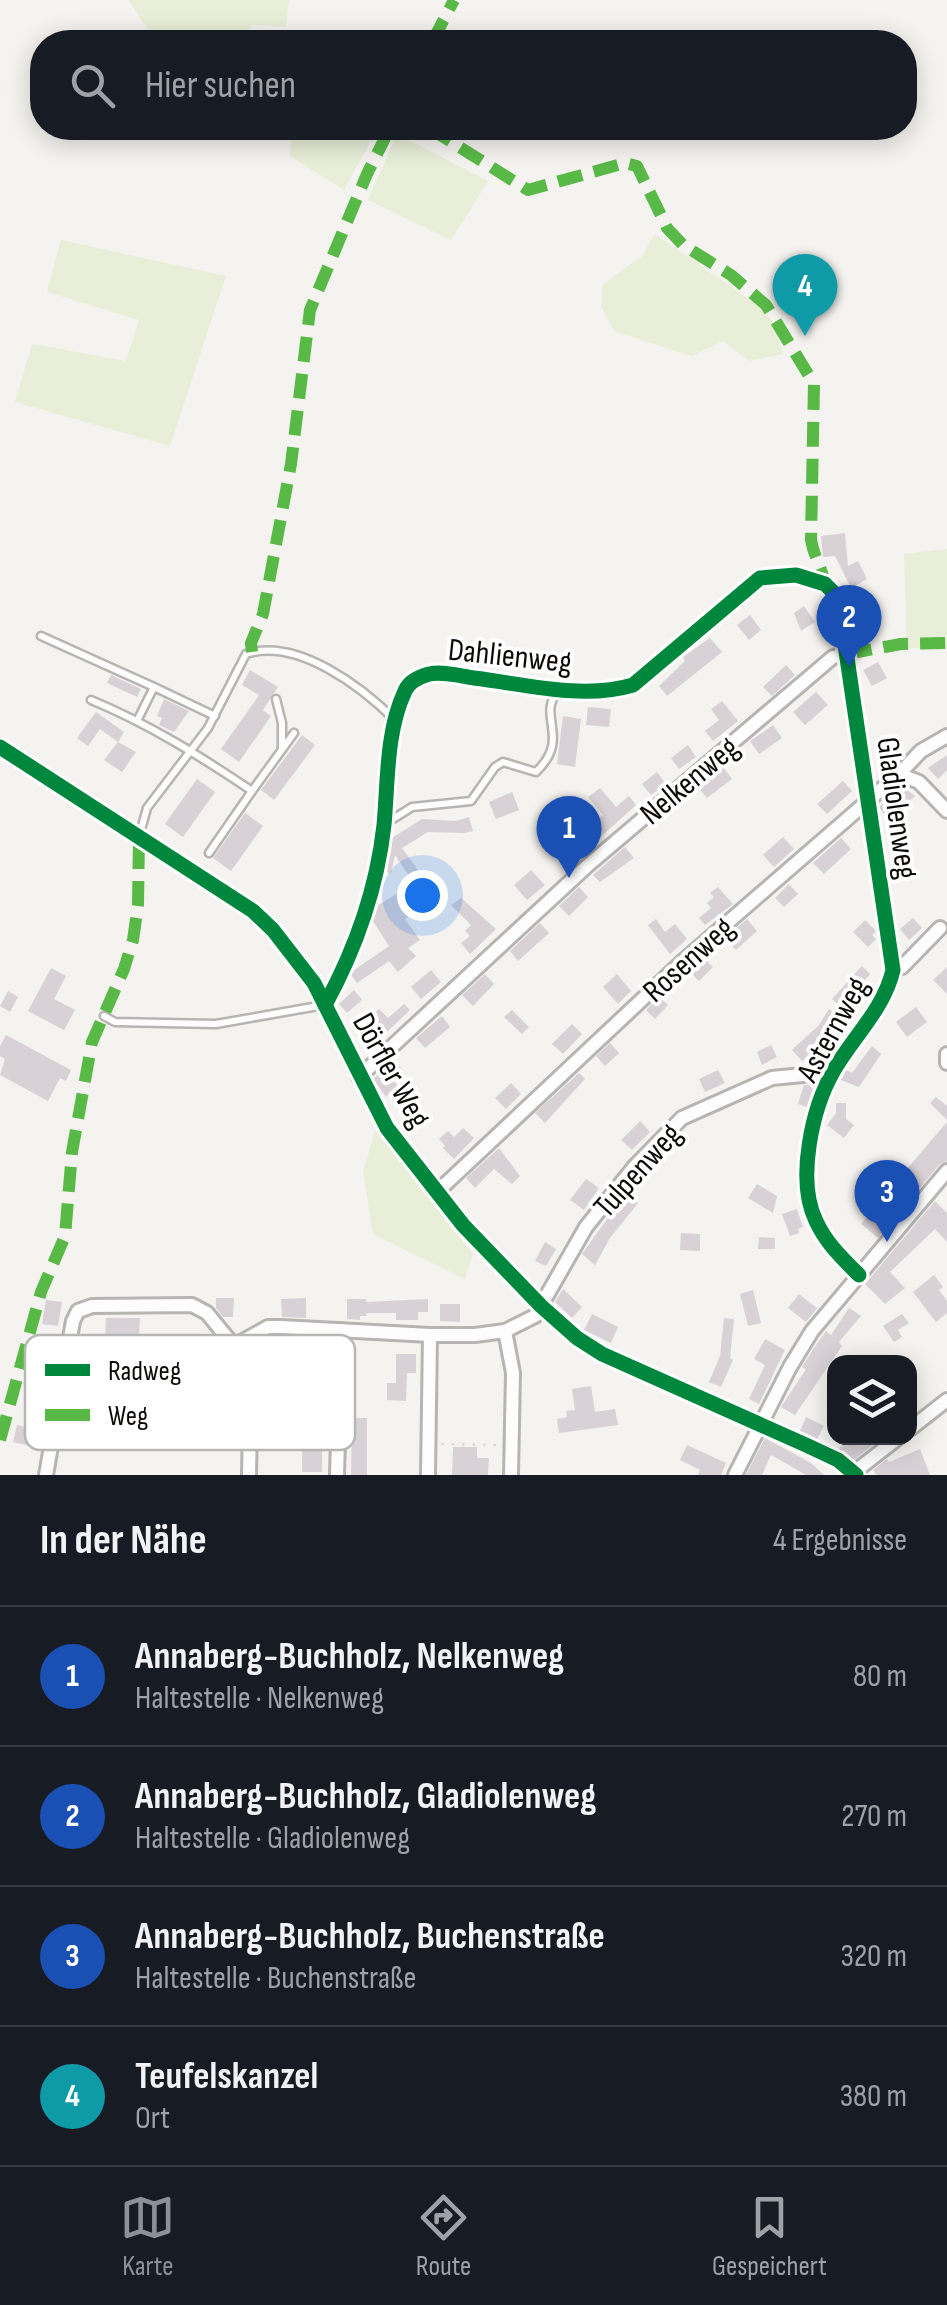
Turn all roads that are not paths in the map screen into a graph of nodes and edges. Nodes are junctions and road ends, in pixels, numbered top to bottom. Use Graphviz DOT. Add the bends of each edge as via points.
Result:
graph roads {
  1 [pos="42,636"];
  2 [pos="847,654"];
  3 [pos="154,687"];
  4 [pos="561,688"];
  5 [pos="276,699"];
  6 [pos="91,700"];
  7 [pos="215,716"];
  8 [pos="138,719"];
  9 [pos="397,722"];
  10 [pos="294,733"];
  11 [pos="947,736"];
  12 [pos="0,747"];
  13 [pos="282,749"];
  14 [pos="191,750"];
  15 [pos="899,774"];
  16 [pos="252,791"];
  17 [pos="870,799"];
  18 [pos="947,811"];
  19 [pos="384,825"];
  20 [pos="139,838"];
  21 [pos="209,854"];
  22 [pos="940,928"];
  23 [pos="893,970"];
  24 [pos="325,1005"];
  25 [pos="104,1016"];
  26 [pos="947,1054"];
  27 [pos="947,1063"];
  28 [pos="832,1072"];
  29 [pos="360,1077"];
  30 [pos="947,1171"];
  31 [pos="936,1183"];
  32 [pos="437,1192"];
  33 [pos="947,1195"];
  34 [pos="859,1275"];
  35 [pos="541,1306"];
  36 [pos="340,1330"];
  37 [pos="505,1331"];
  38 [pos="71,1335"];
  39 [pos="225,1335"];
  40 [pos="254,1335"];
  41 [pos="340,1335"];
  42 [pos="430,1335"];
  43 [pos="947,1400"];
  44 [pos="760,1424"];
  45 [pos="917,1424"];
  46 [pos="889,1445"];
  47 [pos="50,1450"];
  48 [pos="249,1450"];
  49 [pos="338,1450"];
  50 [pos="854,1474"];
  51 [pos="46,1475"];
  52 [pos="249,1475"];
  53 [pos="337,1475"];
  54 [pos="428,1475"];
  55 [pos="510,1475"];
  56 [pos="735,1475"];
  1 -- 3 [label="lane"];
  2 -- 4 [label="street, Dahlienweg" via="838,597 810,579 771,576 748,586 632,685"];
  2 -- 17 [label="street, Gladiolenweg"];
  2 -- 29 [label="street, Nelkenweg" via="833,657 587,866"];
  3 -- 7 [label="lane"];
  3 -- 8 [label="lane"];
  4 -- 9 [label="street, Dahlienweg" via="435,673 410,683"];
  4 -- 19 [label="lane" via="550,710 551,758 536,772 503,762 471,801 412,807"];
  5 -- 13 [label="lane"];
  6 -- 8 [label="lane"];
  7 -- 9 [label="lane" via="242,660 270,650 335,673"];
  7 -- 14 [label="lane"];
  8 -- 14 [label="lane"];
  9 -- 19 [label="street, Dahlienweg"];
  10 -- 13 [label="lane"];
  11 -- 15 [label="street, Rosenweg"];
  12 -- 20 [label="street, Dörfler Weg"];
  13 -- 16 [label="lane"];
  14 -- 16 [label="lane"];
  14 -- 20 [label="lane" via="147,808"];
  15 -- 17 [label="street, Rosenweg"];
  15 -- 18 [label="street" via="919,782"];
  16 -- 21 [label="lane"];
  17 -- 23 [label="street, Gladiolenweg"];
  17 -- 32 [label="street, Rosenweg" via="682,962"];
  19 -- 24 [label="street, Dahlienweg" via="360,935"];
  20 -- 24 [label="street, Dörfler Weg" via="253,911 298,960"];
  22 -- 23 [label="street, Asternweg"];
  23 -- 28 [label="street, Asternweg" via="889,988"];
  24 -- 25 [label="lane" via="216,1024 115,1022"];
  24 -- 29 [label="street, Dörfler Weg"];
  26 -- 27 [label="street"];
  28 -- 34 [label="street, Asternweg" via="812,1125 807,1188 829,1245"];
  28 -- 35 [label="street, Tulpenweg" via="772,1078 682,1118 586,1227"];
  29 -- 32 [label="street, Dörfler Weg" via="387,1128"];
  30 -- 31 [label="street"];
  31 -- 33 [label="street"];
  31 -- 34 [label="street"];
  32 -- 35 [label="street, Dörfler Weg"];
  34 -- 44 [label="street" via="812,1331"];
  35 -- 37 [label="street"];
  35 -- 44 [label="street, Dörfler Weg" via="602,1354"];
  36 -- 40 [label="street" via="268,1327"];
  36 -- 41 [label="street"];
  36 -- 42 [label="street"];
  37 -- 42 [label="street"];
  37 -- 55 [label="street" via="513,1373"];
  38 -- 39 [label="street" via="78,1311 92,1306 192,1305"];
  42 -- 54 [label="street"];
  43 -- 45 [label="street"];
  44 -- 50 [label="street, Dörfler Weg"];
  44 -- 56 [label="street"];
  46 -- 50 [label="street"];
  47 -- 51 [label="street"];
  48 -- 52 [label="street"];
  49 -- 53 [label="street"];
}
